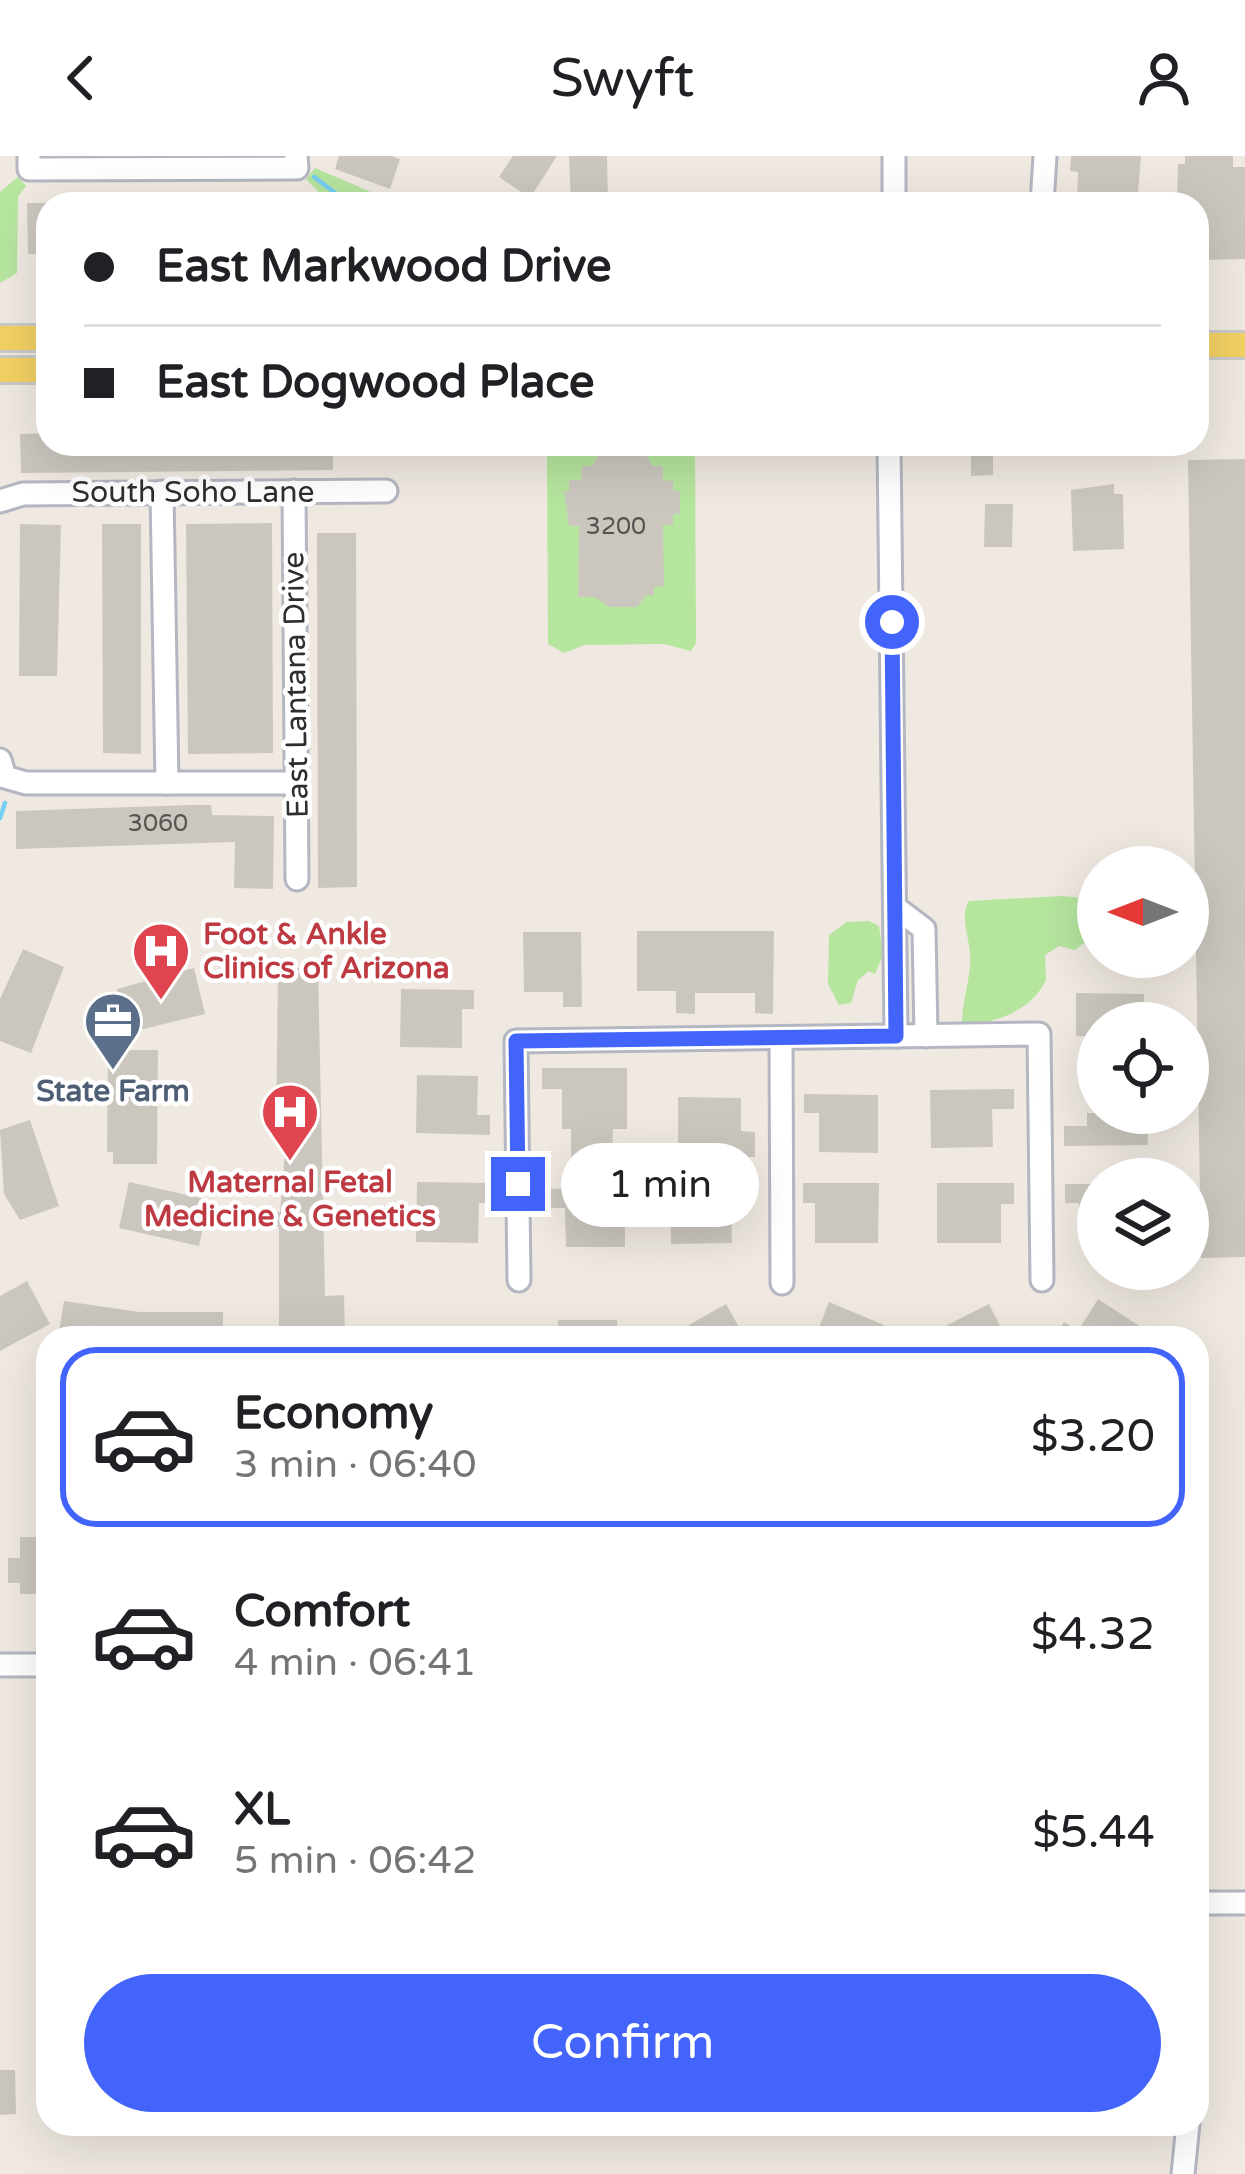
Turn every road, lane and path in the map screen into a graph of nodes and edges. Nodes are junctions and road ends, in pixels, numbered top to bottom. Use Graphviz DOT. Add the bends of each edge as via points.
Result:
graph roads {
  1 [pos="894,156"];
  2 [pos="1045,156"];
  3 [pos="29,162"];
  4 [pos="297,162"];
  5 [pos="893,192"];
  6 [pos="1043,192"];
  7 [pos="0,338"];
  8 [pos="36,338"];
  9 [pos="1209,345"];
  10 [pos="1245,345"];
  11 [pos="0,370"];
  12 [pos="36,370"];
  13 [pos="889,456"];
  14 [pos="386,490"];
  15 [pos="294,491"];
  16 [pos="162,492"];
  17 [pos="0,500"];
  18 [pos="3,769"];
  19 [pos="167,783"];
  20 [pos="297,783"];
  21 [pos="297,879"];
  22 [pos="895,907"];
  23 [pos="896,1036"];
  24 [pos="926,1036"];
  25 [pos="781,1038"];
  26 [pos="519,1280"];
  27 [pos="1042,1280"];
  28 [pos="782,1282"];
  29 [pos="36,1665"];
  30 [pos="0,1666"];
  31 [pos="1245,1903"];
  32 [pos="1209,1904"];
  33 [pos="1187,2136"];
  34 [pos="1183,2174"];
  1 -- 5 [label="street"];
  2 -- 6 [label="street"];
  3 -- 4 [label="street"];
  7 -- 8 [label="main road"];
  9 -- 10 [label="main road"];
  11 -- 12 [label="main road"];
  13 -- 22 [label="street"];
  14 -- 15 [label="street, South Soho Lane"];
  15 -- 16 [label="street, South Soho Lane"];
  15 -- 20 [label="street, East Lantana Drive"];
  16 -- 17 [label="street, South Soho Lane"];
  16 -- 19 [label="street"];
  18 -- 19 [label="street" via="26,783"];
  19 -- 20 [label="street"];
  20 -- 21 [label="street, East Lantana Drive"];
  22 -- 23 [label="street"];
  22 -- 24 [label="street" via="924,929"];
  23 -- 24 [label="street"];
  23 -- 25 [label="street"];
  24 -- 27 [label="street" via="1039,1034"];
  25 -- 26 [label="street" via="516,1041"];
  25 -- 28 [label="street"];
  29 -- 30 [label="street"];
  31 -- 32 [label="street"];
  33 -- 34 [label="street"];
}
